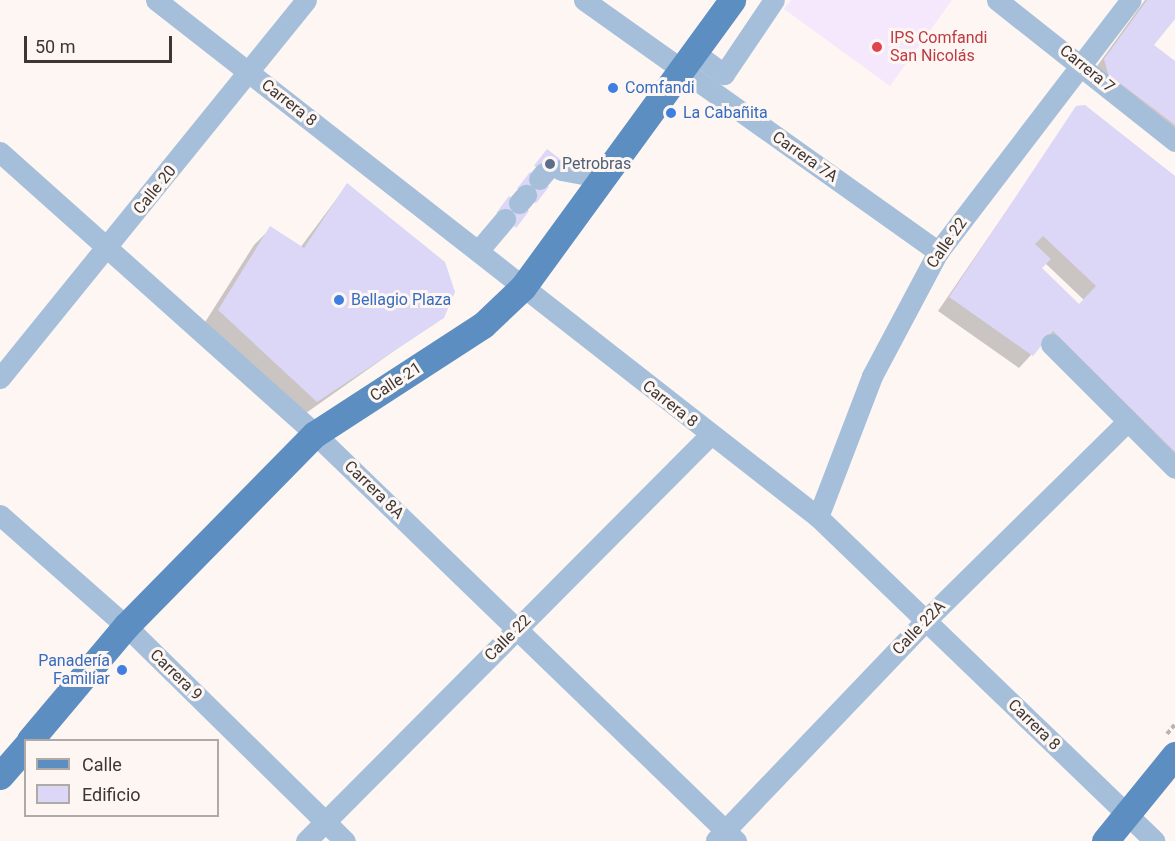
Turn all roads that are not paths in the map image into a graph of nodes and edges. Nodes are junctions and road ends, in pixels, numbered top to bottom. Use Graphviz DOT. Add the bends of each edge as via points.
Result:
graph roads {
  1 [pos="156,0"];
  2 [pos="306,0"];
  3 [pos="584,0"];
  4 [pos="732,0"];
  5 [pos="774,0"];
  6 [pos="998,0"];
  7 [pos="1131,0"];
  8 [pos="689,62"];
  9 [pos="1084,66"];
  10 [pos="251,73"];
  11 [pos="1175,141"];
  12 [pos="0,152"];
  13 [pos="604,178"];
  14 [pos="106,249"];
  15 [pos="478,251"];
  16 [pos="938,252"];
  17 [pos="523,287"];
  18 [pos="1051,344"];
  19 [pos="0,378"];
  20 [pos="1128,421"];
  21 [pos="315,434"];
  22 [pos="710,435"];
  23 [pos="1175,468"];
  24 [pos="0,515"];
  25 [pos="818,517"];
  26 [pos="925,621"];
  27 [pos="126,626"];
  28 [pos="519,627"];
  29 [pos="32,739"];
  30 [pos="24,748"];
  31 [pos="1175,755"];
  32 [pos="0,776"];
  33 [pos="1129,815"];
  34 [pos="325,822"];
  35 [pos="725,838"];
  36 [pos="306,841"];
  37 [pos="345,841"];
  38 [pos="1105,841"];
  39 [pos="1155,841"];
  1 -- 10 [label="street, Carrera 8"];
  2 -- 10 [label="street, Calle 20"];
  3 -- 8 [label="street, Carrera 7A"];
  4 -- 8 [label="main road, Calle 21"];
  5 -- 8 [label="street" via="724,74"];
  6 -- 9 [label="street, Carrera 7"];
  7 -- 9 [label="street, Calle 22"];
  8 -- 13 [label="main road, Calle 21"];
  8 -- 16 [label="street, Carrera 7A"];
  9 -- 11 [label="street, Carrera 7"];
  9 -- 16 [label="street, Calle 22"];
  10 -- 14 [label="street, Calle 20"];
  10 -- 15 [label="street, Carrera 8"];
  12 -- 14 [label="street, Carrera 8A"];
  13 -- 15 [label="street" via="532,190"];
  13 -- 17 [label="main road, Calle 21"];
  14 -- 19 [label="street, Calle 20"];
  14 -- 21 [label="street, Carrera 8A"];
  15 -- 17 [label="street, Carrera 8"];
  16 -- 25 [label="street, Calle 22" via="872,376"];
  17 -- 21 [label="main road, Calle 21" via="483,325"];
  17 -- 22 [label="street, Carrera 8"];
  18 -- 20 [label="street"];
  20 -- 23 [label="street"];
  20 -- 26 [label="street, Calle 22A"];
  21 -- 27 [label="main road, Calle 21"];
  21 -- 28 [label="street, Carrera 8A"];
  22 -- 25 [label="street, Carrera 8"];
  22 -- 28 [label="street, Calle 22"];
  24 -- 27 [label="street, Carrera 9"];
  25 -- 26 [label="street, Carrera 8"];
  26 -- 33 [label="street, Carrera 8"];
  26 -- 35 [label="street, Calle 22A"];
  27 -- 29 [label="main road, Calle 21"];
  27 -- 34 [label="street, Carrera 9"];
  28 -- 34 [label="street, Calle 22"];
  28 -- 35 [label="street, Carrera 8A"];
  30 -- 32 [label="main road"];
  31 -- 33 [label="main road"];
  33 -- 38 [label="main road"];
  33 -- 39 [label="street, Carrera 8"];
  34 -- 36 [label="street, Calle 22"];
  34 -- 37 [label="street, Carrera 9"];
}
